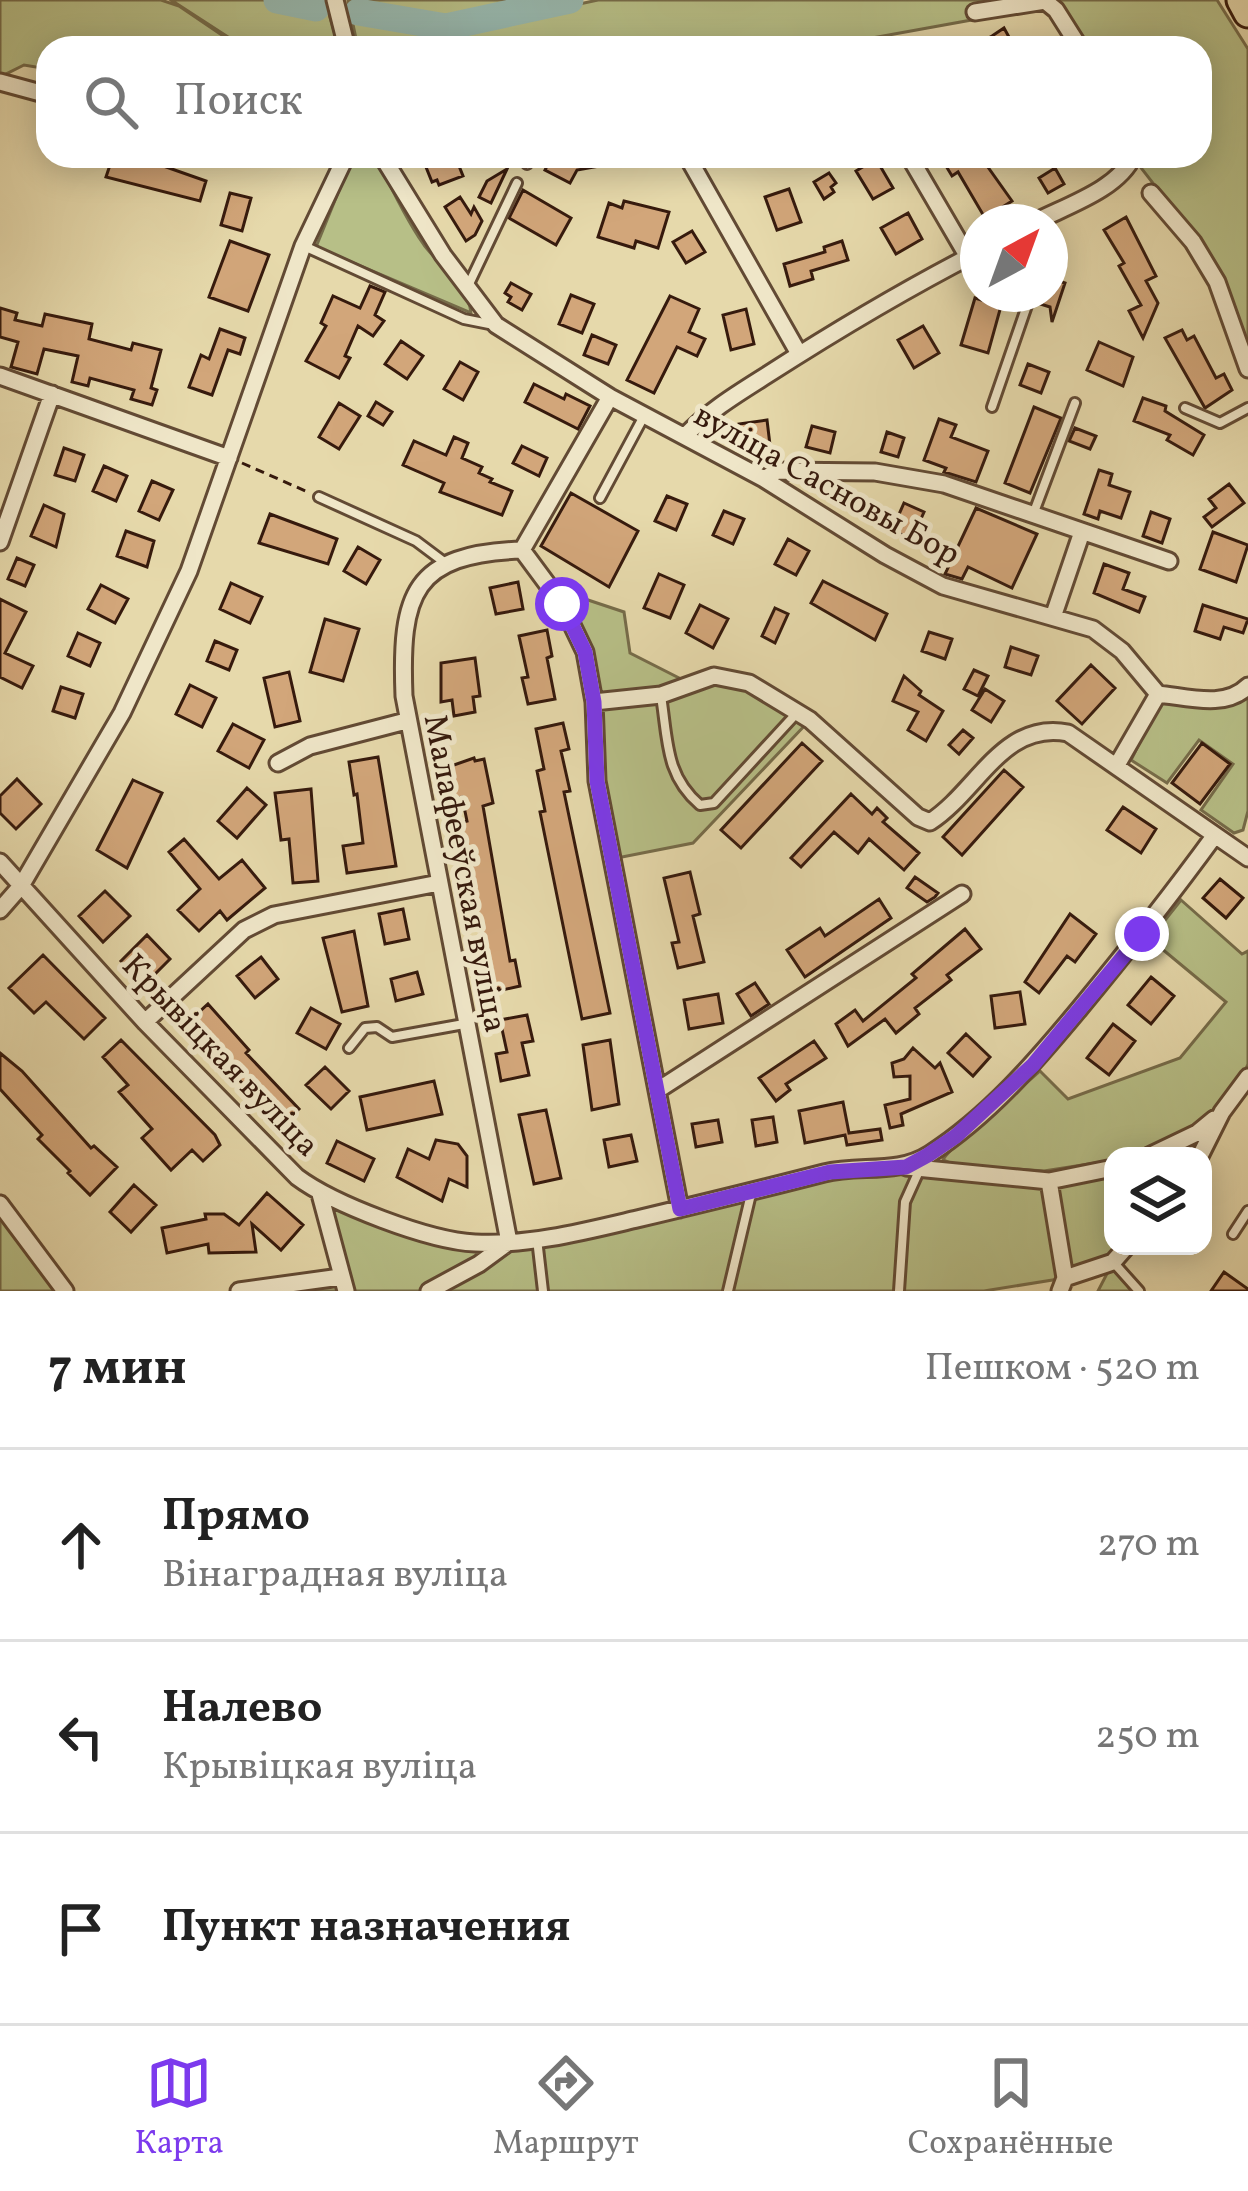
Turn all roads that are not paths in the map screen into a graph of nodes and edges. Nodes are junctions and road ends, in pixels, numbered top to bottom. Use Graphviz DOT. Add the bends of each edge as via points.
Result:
graph roads {
  1 [pos="335,0"];
  2 [pos="1240,0"];
  3 [pos="975,12"];
  4 [pos="1248,13"];
  5 [pos="344,36"];
  6 [pos="1072,36"];
  7 [pos="0,82"];
  8 [pos="36,92"];
  9 [pos="340,168"];
  10 [pos="390,168"];
  11 [pos="694,168"];
  12 [pos="917,168"];
  13 [pos="1125,168"];
  14 [pos="518,183"];
  15 [pos="1151,193"];
  16 [pos="1068,204"];
  17 [pos="960,234"];
  18 [pos="303,246"];
  19 [pos="960,261"];
  20 [pos="467,287"];
  21 [pos="1025,312"];
  22 [pos="496,325"];
  23 [pos="798,352"];
  24 [pos="1248,369"];
  25 [pos="0,376"];
  26 [pos="52,394"];
  27 [pos="610,397"];
  28 [pos="1075,404"];
  29 [pos="992,407"];
  30 [pos="1185,408"];
  31 [pos="1248,408"];
  32 [pos="645,415"];
  33 [pos="685,436"];
  34 [pos="230,458"];
  35 [pos="764,479"];
  36 [pos="319,497"];
  37 [pos="600,498"];
  38 [pos="1033,513"];
  39 [pos="1082,532"];
  40 [pos="0,542"];
  41 [pos="522,550"];
  42 [pos="1169,561"];
  43 [pos="444,562"];
  44 [pos="1053,617"];
  45 [pos="1248,686"];
  46 [pos="661,694"];
  47 [pos="1159,694"];
  48 [pos="594,702"];
  49 [pos="798,712"];
  50 [pos="406,721"];
  51 [pos="278,763"];
  52 [pos="1117,765"];
  53 [pos="1215,835"];
  54 [pos="1248,858"];
  55 [pos="0,862"];
  56 [pos="440,883"];
  57 [pos="21,886"];
  58 [pos="962,894"];
  59 [pos="0,910"];
  60 [pos="145,1022"];
  61 [pos="466,1024"];
  62 [pos="350,1048"];
  63 [pos="1248,1077"];
  64 [pos="658,1090"];
  65 [pos="1222,1112"];
  66 [pos="1168,1147"];
  67 [pos="1204,1147"];
  68 [pos="913,1168"];
  69 [pos="1104,1170"];
  70 [pos="1049,1181"];
  71 [pos="320,1194"];
  72 [pos="751,1194"];
  73 [pos="0,1204"];
  74 [pos="680,1209"];
  75 [pos="1248,1211"];
  76 [pos="1232,1234"];
  77 [pos="537,1238"];
  78 [pos="509,1242"];
  79 [pos="1119,1255"];
  80 [pos="1113,1262"];
  81 [pos="343,1284"];
  82 [pos="1063,1284"];
  83 [pos="65,1291"];
  84 [pos="239,1291"];
  85 [pos="429,1291"];
  86 [pos="543,1291"];
  87 [pos="728,1291"];
  88 [pos="899,1291"];
  89 [pos="1139,1291"];
  1 -- 5 [label="street"];
  2 -- 4 [label="highway"];
  3 -- 6 [label="street" via="1045,1"];
  7 -- 8 [label="street"];
  9 -- 18 [label="street"];
  10 -- 20 [label="street, вуліца Сасновы Бор"];
  11 -- 23 [label="street"];
  12 -- 17 [label="street"];
  13 -- 16 [label="street"];
  14 -- 20 [label="lane"];
  15 -- 24 [label="street" via="1217,282"];
  18 -- 22 [label="lane" via="464,319"];
  18 -- 34 [label="street"];
  19 -- 23 [label="street"];
  20 -- 22 [label="street, вуліца Сасновы Бор"];
  21 -- 29 [label="lane"];
  22 -- 27 [label="street, вуліца Сасновы Бор"];
  23 -- 33 [label="street" via="713,407"];
  25 -- 26 [label="street"];
  26 -- 34 [label="street"];
  26 -- 40 [label="street"];
  27 -- 32 [label="street, вуліца Сасновы Бор"];
  27 -- 41 [label="street"];
  28 -- 38 [label="lane"];
  30 -- 31 [label="lane" via="1220,423"];
  32 -- 33 [label="street, вуліца Сасновы Бор"];
  32 -- 37 [label="lane"];
  33 -- 35 [label="street, вуліца Сасновы Бор"];
  34 -- 57 [label="street" via="189,571 122,713"];
  35 -- 38 [label="street" via="777,471 875,472"];
  35 -- 44 [label="street, вуліца Сасновы Бор" via="944,586"];
  36 -- 43 [label="lane"];
  38 -- 39 [label="street"];
  39 -- 42 [label="street"];
  39 -- 44 [label="street"];
  41 -- 43 [label="street"];
  41 -- 48 [label="street" via="579,632"];
  43 -- 50 [label="street, Малафееўская вуліца" via="422,580 410,610"];
  44 -- 47 [label="street, вуліца Сасновы Бор" via="1101,634"];
  45 -- 47 [label="street" via="1216,701"];
  46 -- 48 [label="street"];
  46 -- 49 [label="street" via="701,678 730,678"];
  46 -- 49 [label="lane" via="672,766 680,788 700,805 715,803"];
  47 -- 52 [label="street"];
  48 -- 64 [label="street" via="597,781"];
  49 -- 52 [label="street" via="930,822 1036,730 1069,733"];
  50 -- 51 [label="street" via="310,746"];
  50 -- 56 [label="street, Малафееўская вуліца"];
  52 -- 53 [label="street"];
  53 -- 54 [label="street"];
  53 -- 68 [label="street, Крывіцкая вуліца" via="1033,1065"];
  55 -- 57 [label="street, Крывіцкая вуліца"];
  56 -- 60 [label="street" via="274,915 244,930"];
  56 -- 61 [label="street, Малафееўская вуліца"];
  57 -- 59 [label="street"];
  57 -- 60 [label="street, Крывіцкая вуліца"];
  58 -- 64 [label="street"];
  60 -- 71 [label="street, Крывіцкая вуліца"];
  61 -- 62 [label="lane" via="392,1037 365,1028"];
  61 -- 78 [label="street, Малафееўская вуліца"];
  63 -- 65 [label="street"];
  64 -- 74 [label="street"];
  65 -- 66 [label="street"];
  65 -- 67 [label="street"];
  68 -- 70 [label="street"];
  68 -- 72 [label="street, Крывіцкая вуліца" via="830,1172"];
  68 -- 88 [label="lane"];
  69 -- 70 [label="street"];
  70 -- 82 [label="street"];
  71 -- 78 [label="street, Крывіцкая вуліца" via="436,1236"];
  71 -- 81 [label="street"];
  72 -- 74 [label="street, Крывіцкая вуліца"];
  72 -- 87 [label="lane"];
  73 -- 83 [label="street"];
  74 -- 77 [label="street, Крывіцкая вуліца"];
  75 -- 76 [label="lane"];
  77 -- 78 [label="street, Крывіцкая вуліца"];
  77 -- 86 [label="lane"];
  78 -- 85 [label="street"];
  79 -- 80 [label="street"];
  80 -- 82 [label="street"];
  80 -- 89 [label="lane"];
  81 -- 84 [label="street"];
}
